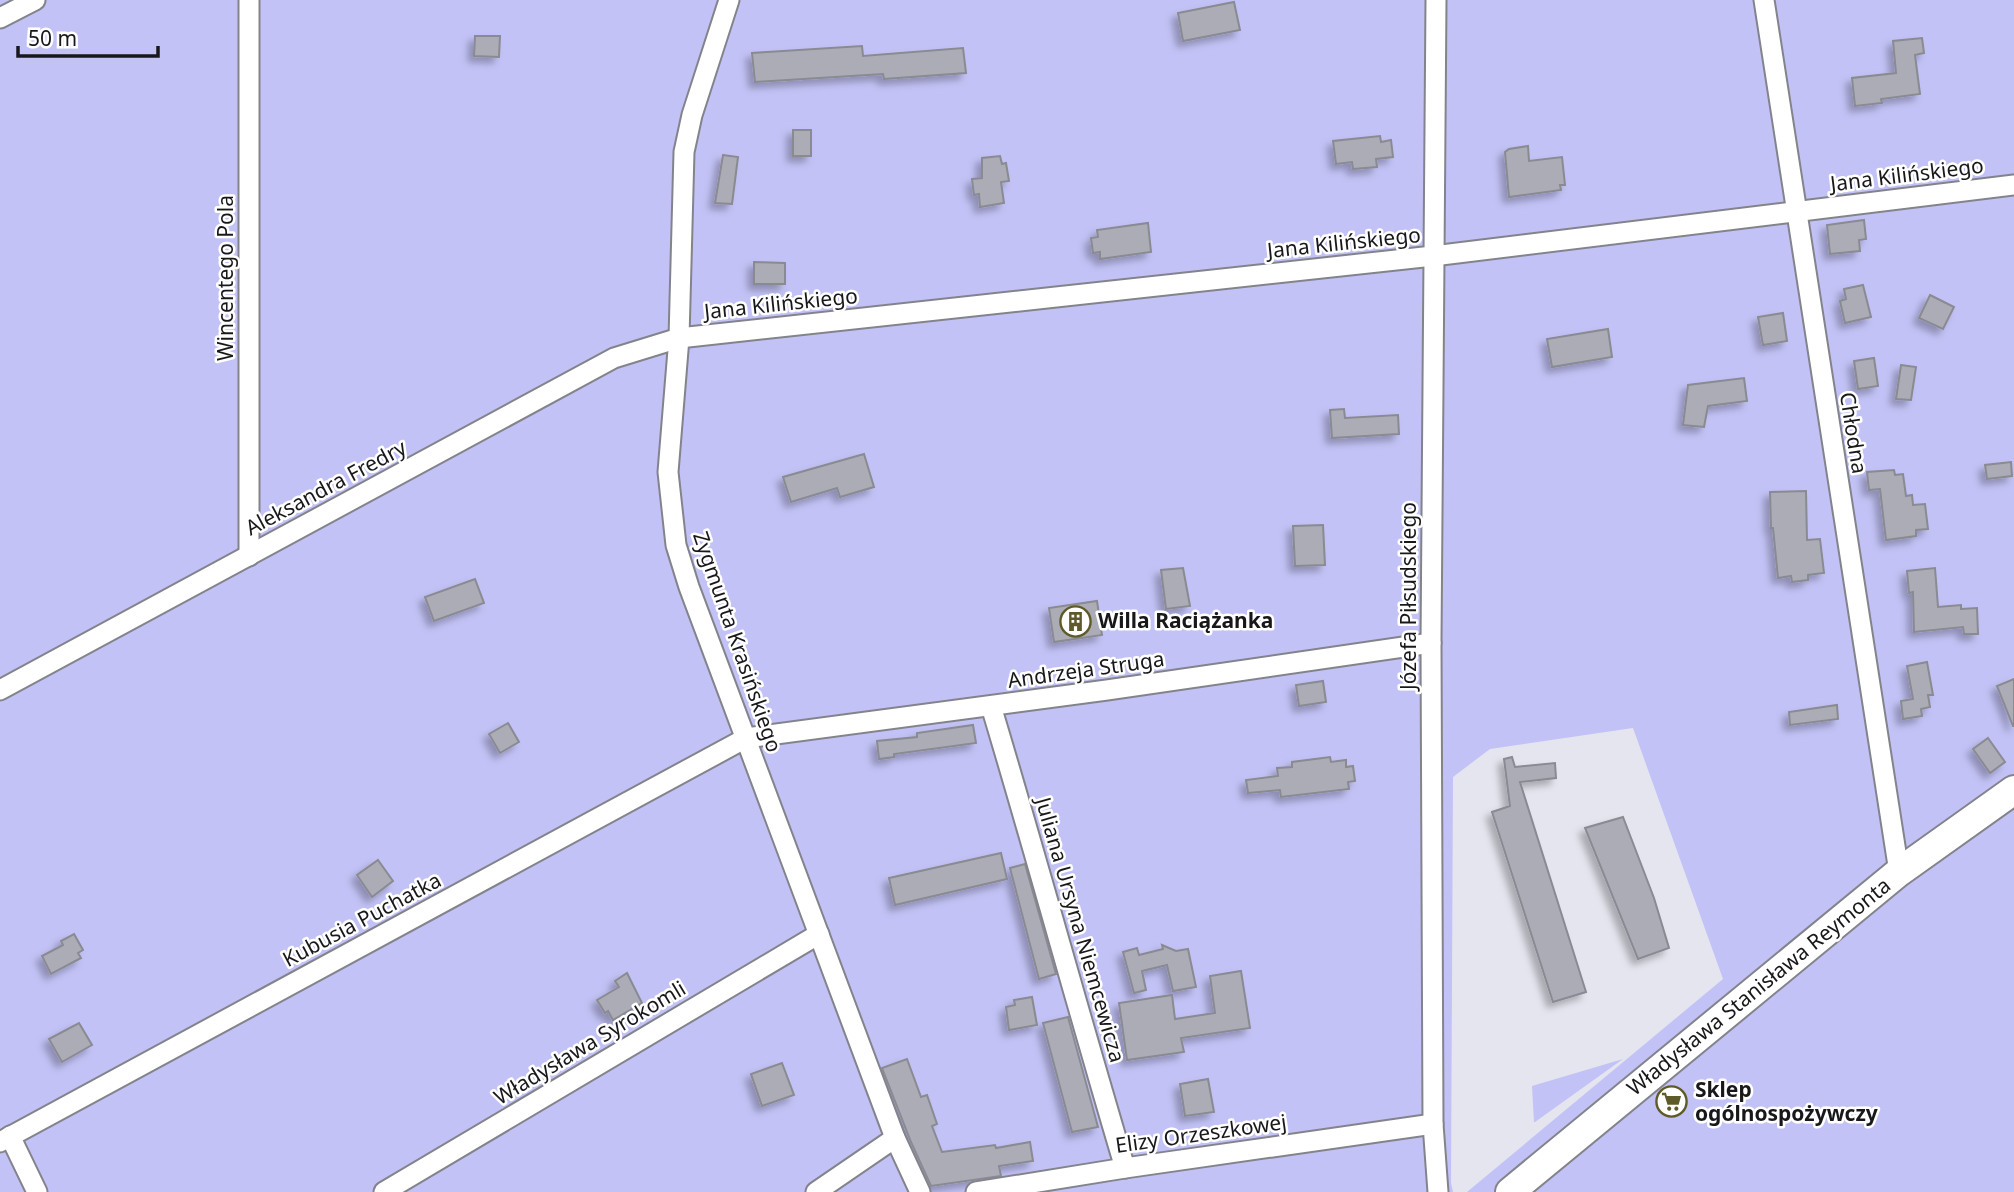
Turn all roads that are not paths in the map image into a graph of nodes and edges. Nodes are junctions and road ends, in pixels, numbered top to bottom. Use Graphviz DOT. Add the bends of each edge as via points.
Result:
graph roads {
  1 [pos="35,0"];
  2 [pos="249,0"];
  3 [pos="729,0"];
  4 [pos="1436,0"];
  5 [pos="1764,0"];
  6 [pos="0,18"];
  7 [pos="2014,185"];
  8 [pos="1795,212"];
  9 [pos="1433,256"];
  10 [pos="678,338"];
  11 [pos="249,556"];
  12 [pos="1431,643"];
  13 [pos="0,690"];
  14 [pos="990,706"];
  15 [pos="746,738"];
  16 [pos="2014,790"];
  17 [pos="1899,872"];
  18 [pos="819,934"];
  19 [pos="1433,1124"];
  20 [pos="5,1139"];
  21 [pos="895,1139"];
  22 [pos="1125,1168"];
  23 [pos="37,1192"];
  24 [pos="383,1192"];
  25 [pos="816,1192"];
  26 [pos="920,1192"];
  27 [pos="976,1192"];
  28 [pos="1438,1192"];
  29 [pos="1510,1192"];
  1 -- 6 [label="street"];
  2 -- 11 [label="street, Wincentego Pola"];
  3 -- 10 [label="street, Zygmunta Krasińskiego" via="684,152"];
  4 -- 9 [label="street, Józefa Piłsudskiego"];
  5 -- 8 [label="street, Chłodna"];
  7 -- 8 [label="street, Jana Kilińskiego"];
  8 -- 9 [label="street, Jana Kilińskiego"];
  8 -- 17 [label="street, Chłodna"];
  9 -- 10 [label="street, Jana Kilińskiego"];
  9 -- 12 [label="street, Józefa Piłsudskiego"];
  10 -- 11 [label="street, Aleksandra Fredry" via="614,358"];
  10 -- 15 [label="street, Zygmunta Krasińskiego" via="668,472 676,544"];
  11 -- 13 [label="street, Aleksandra Fredry"];
  12 -- 14 [label="street, Andrzeja Struga"];
  12 -- 19 [label="street, Józefa Piłsudskiego"];
  14 -- 15 [label="street, Andrzeja Struga"];
  14 -- 22 [label="street, Juliana Ursyna Niemcewicza"];
  15 -- 18 [label="street, Zygmunta Krasińskiego"];
  15 -- 20 [label="street, Kubusia Puchatka"];
  16 -- 17 [label="street, Władysława Stanisława Reymonta"];
  17 -- 29 [label="street, Władysława Stanisława Reymonta"];
  18 -- 21 [label="street, Zygmunta Krasińskiego"];
  18 -- 24 [label="street, Władysława Syrokomli"];
  19 -- 22 [label="street, Elizy Orzeszkowej"];
  19 -- 28 [label="street, Józefa Piłsudskiego"];
  20 -- 23 [label="street"];
  21 -- 25 [label="street"];
  21 -- 26 [label="street, Zygmunta Krasińskiego"];
  22 -- 27 [label="street, Elizy Orzeszkowej"];
}
